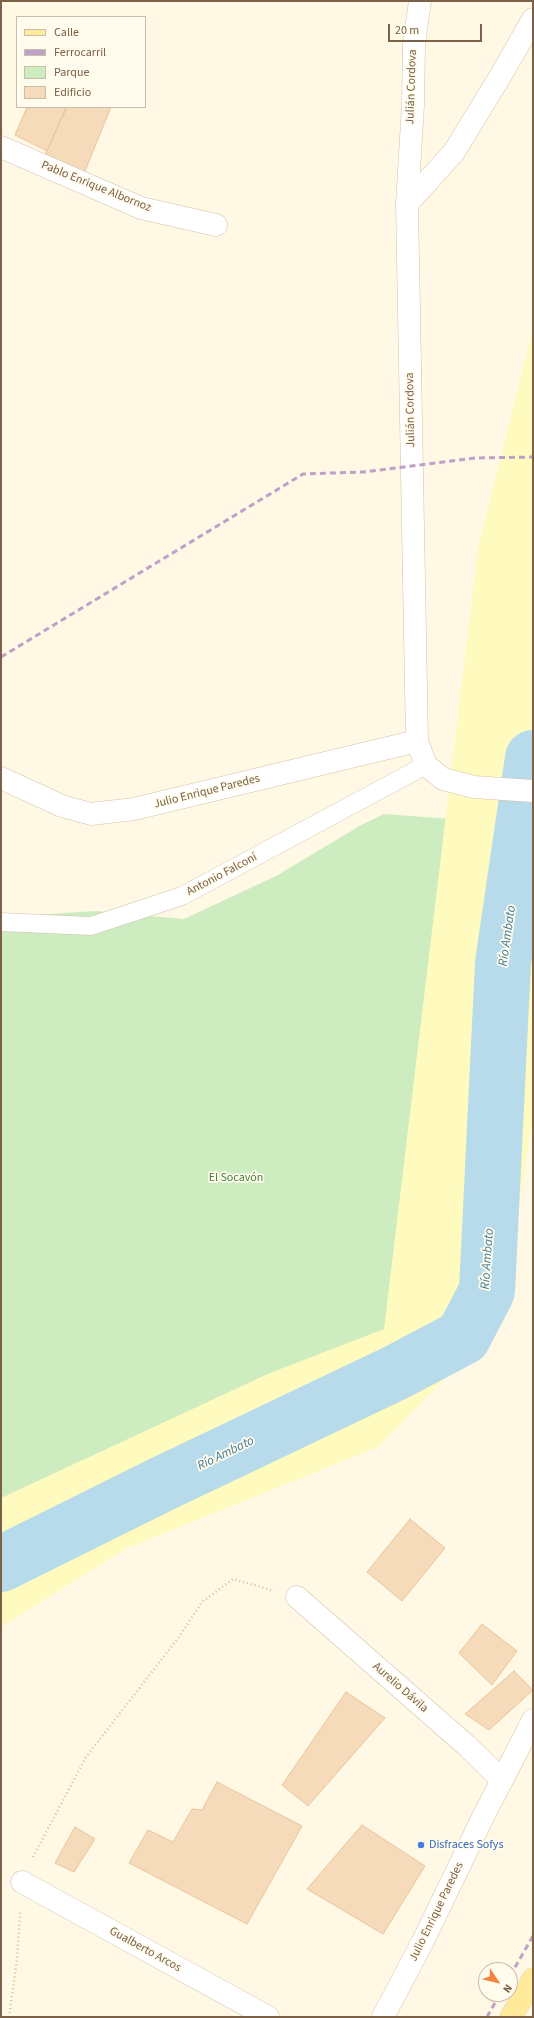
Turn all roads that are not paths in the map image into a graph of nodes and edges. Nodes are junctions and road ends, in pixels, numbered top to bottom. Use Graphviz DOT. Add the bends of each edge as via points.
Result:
graph roads {
  1 [pos="420,1"];
  2 [pos="533,19"];
  3 [pos="1,147"];
  4 [pos="407,204"];
  5 [pos="216,225"];
  6 [pos="417,741"];
  7 [pos="426,765"];
  8 [pos="1,778"];
  9 [pos="533,791"];
  10 [pos="1,922"];
  11 [pos="297,1597"];
  12 [pos="533,1720"];
  13 [pos="502,1780"];
  14 [pos="22,1882"];
  15 [pos="533,1979"];
  16 [pos="268,2017"];
  17 [pos="383,2017"];
  18 [pos="511,2017"];
  1 -- 4 [label="main road, Julián Cordova" via="414,44"];
  2 -- 4 [label="main road" via="454,152"];
  3 -- 5 [label="main road, Pablo Enrique Albornoz" via="141,208"];
  4 -- 6 [label="main road, Julián Cordova"];
  6 -- 7 [label="main road, Julián Cordova"];
  6 -- 8 [label="main road, Julio Enrique Paredes" via="134,810 91,814 62,806"];
  7 -- 9 [label="main road, Julián Cordova" via="443,779 474,787"];
  7 -- 10 [label="lane, Antonio Falconí" via="182,896 91,926"];
  11 -- 13 [label="main road, Aurelio Dávila" via="466,1745"];
  12 -- 13 [label="main road, Julio Enrique Paredes"];
  13 -- 17 [label="main road, Julio Enrique Paredes"];
  14 -- 16 [label="main road, Gualberto Arcos"];
  15 -- 18 [label="main road"];
}
